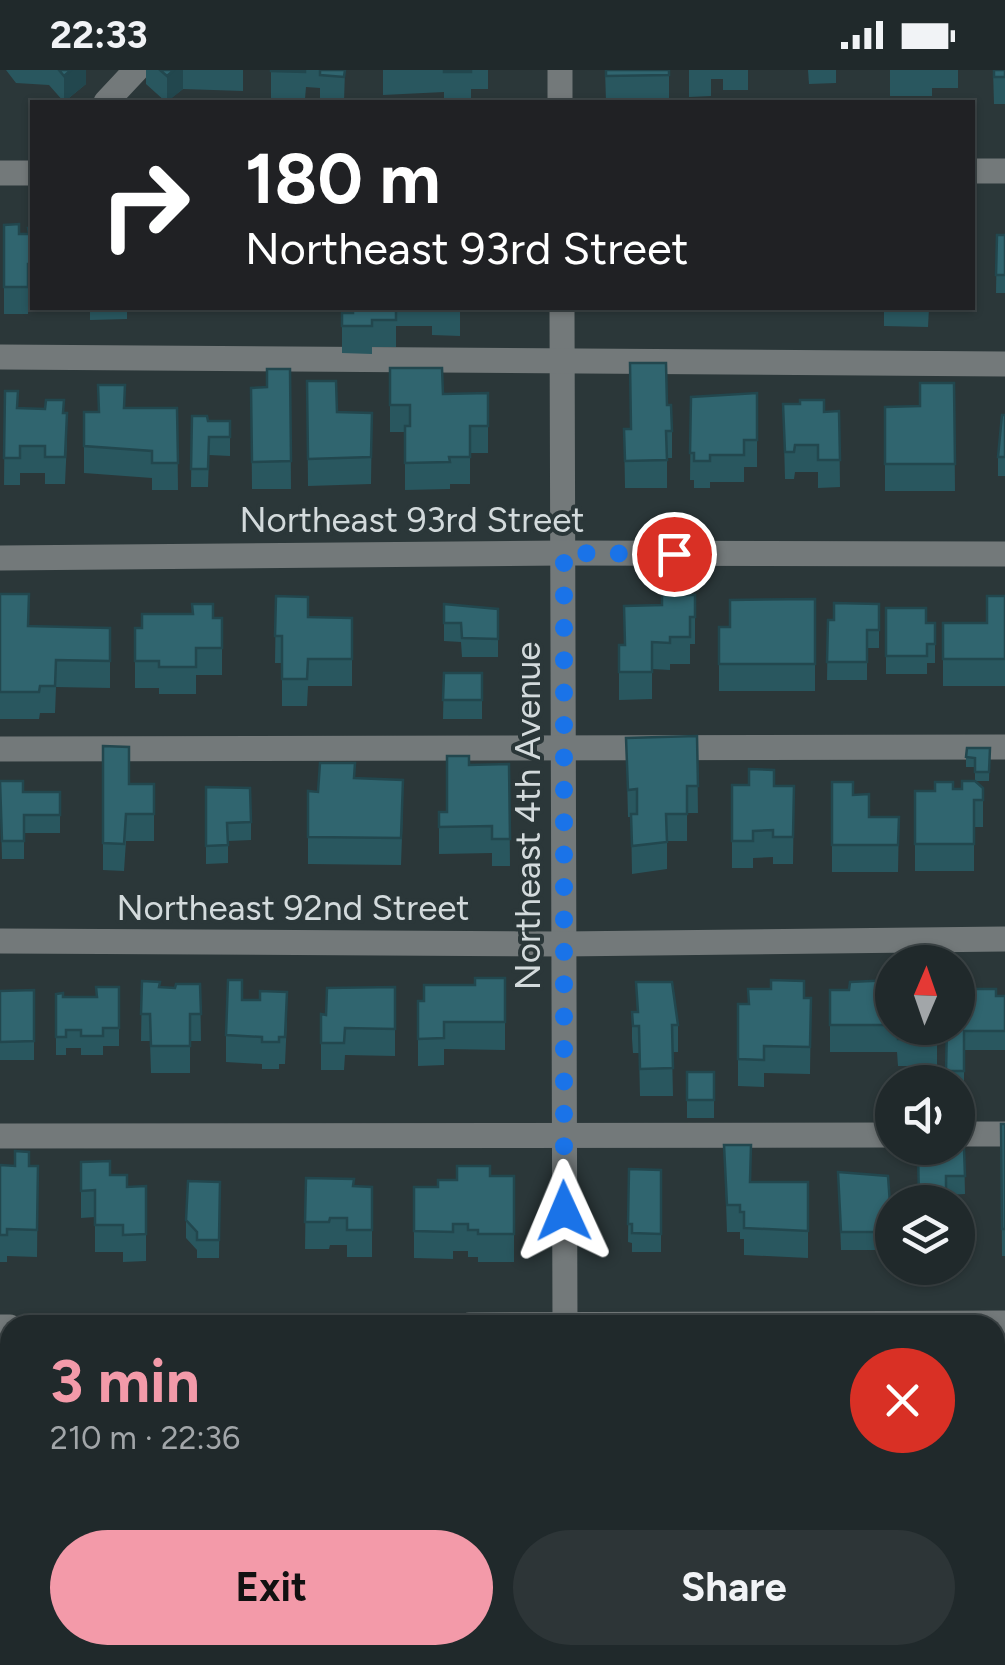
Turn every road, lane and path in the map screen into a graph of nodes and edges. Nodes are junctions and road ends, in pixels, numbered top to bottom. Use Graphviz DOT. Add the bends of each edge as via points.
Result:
graph roads {
  1 [pos="136,70"];
  2 [pos="560,70"];
  3 [pos="108,100"];
  4 [pos="560,100"];
  5 [pos="975,171"];
  6 [pos="1005,171"];
  7 [pos="0,173"];
  8 [pos="30,173"];
  9 [pos="562,310"];
  10 [pos="0,357"];
  11 [pos="562,362"];
  12 [pos="1005,364"];
  13 [pos="564,553"];
  14 [pos="1005,554"];
  15 [pos="0,558"];
  16 [pos="1005,747"];
  17 [pos="0,748"];
  18 [pos="563,748"];
  19 [pos="1005,940"];
  20 [pos="0,941"];
  21 [pos="562,944"];
  22 [pos="875,1134"];
  23 [pos="975,1134"];
  24 [pos="1005,1134"];
  25 [pos="564,1135"];
  26 [pos="0,1136"];
  27 [pos="565,1315"];
  1 -- 3 [label="street"];
  2 -- 4 [label="street"];
  5 -- 6 [label="street"];
  7 -- 8 [label="street"];
  9 -- 11 [label="street, Northeast 4th Avenue"];
  10 -- 11 [label="street"];
  11 -- 12 [label="street"];
  11 -- 13 [label="street, Northeast 4th Avenue"];
  13 -- 14 [label="street, Northeast 93rd Street"];
  13 -- 15 [label="street, Northeast 93rd Street"];
  13 -- 18 [label="street, Northeast 4th Avenue"];
  16 -- 18 [label="street"];
  17 -- 18 [label="street"];
  18 -- 21 [label="street, Northeast 4th Avenue"];
  19 -- 21 [label="street, Northeast 92nd Street"];
  20 -- 21 [label="street, Northeast 92nd Street"];
  21 -- 25 [label="street, Northeast 4th Avenue"];
  22 -- 25 [label="street"];
  23 -- 24 [label="street"];
  25 -- 26 [label="street"];
  25 -- 27 [label="street, Northeast 4th Avenue"];
}
